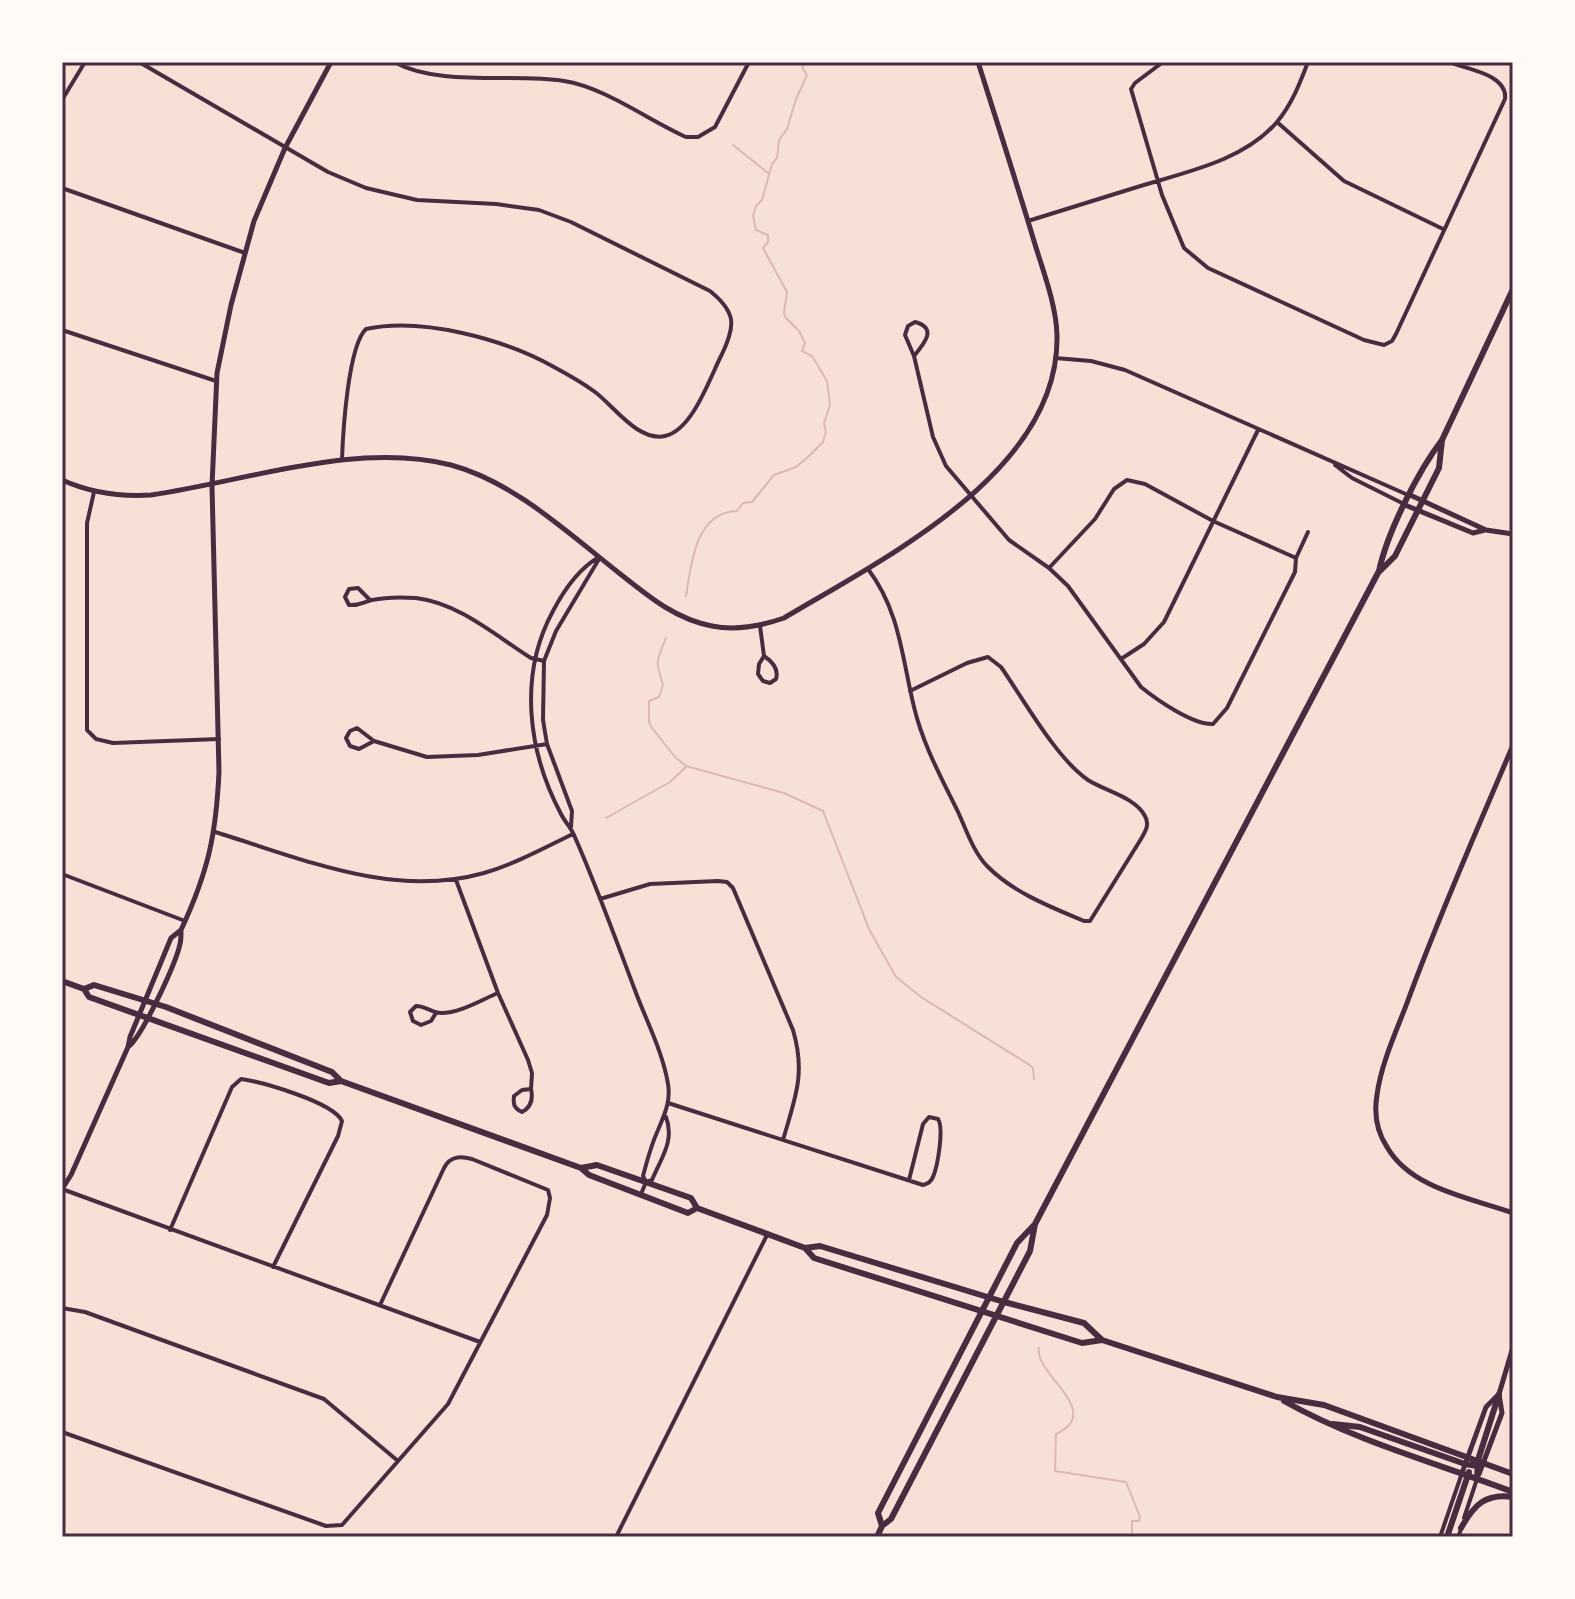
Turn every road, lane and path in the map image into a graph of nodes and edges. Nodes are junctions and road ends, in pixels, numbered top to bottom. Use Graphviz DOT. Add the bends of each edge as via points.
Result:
graph roads {
  1 [pos="85,62"];
  2 [pos="139,62"];
  3 [pos="331,62"];
  4 [pos="394,62"];
  5 [pos="749,62"];
  6 [pos="978,62"];
  7 [pos="1163,62"];
  8 [pos="1308,62"];
  9 [pos="1448,62"];
  10 [pos="62,100"];
  11 [pos="1277,122"];
  12 [pos="285,148"];
  13 [pos="1158,180"];
  14 [pos="62,188"];
  15 [pos="1028,221"];
  16 [pos="1443,229"];
  17 [pos="245,253"];
  18 [pos="1513,289"];
  19 [pos="62,330"];
  20 [pos="914,356"];
  21 [pos="1055,358"];
  22 [pos="216,381"];
  23 [pos="1258,430"];
  24 [pos="1442,440"];
  25 [pos="342,459"];
  26 [pos="1334,463"];
  27 [pos="62,480"];
  28 [pos="212,486"];
  29 [pos="94,492"];
  30 [pos="970,494"];
  31 [pos="1410,495"];
  32 [pos="1423,501"];
  33 [pos="1405,505"];
  34 [pos="1418,511"];
  35 [pos="1213,521"];
  36 [pos="1486,530"];
  37 [pos="1308,532"];
  38 [pos="1513,534"];
  39 [pos="599,557"];
  40 [pos="1296,558"];
  41 [pos="1049,568"];
  42 [pos="868,569"];
  43 [pos="1379,571"];
  44 [pos="370,600"];
  45 [pos="760,626"];
  46 [pos="764,656"];
  47 [pos="535,659"];
  48 [pos="1121,659"];
  49 [pos="544,661"];
  50 [pos="910,691"];
  51 [pos="219,739"];
  52 [pos="374,741"];
  53 [pos="547,744"];
  54 [pos="1513,745"];
  55 [pos="537,747"];
  56 [pos="215,832"];
  57 [pos="572,832"];
  58 [pos="62,874"];
  59 [pos="456,880"];
  60 [pos="600,899"];
  61 [pos="185,921"];
  62 [pos="181,930"];
  63 [pos="62,981"];
  64 [pos="84,989"];
  65 [pos="498,993"];
  66 [pos="145,1001"];
  67 [pos="154,1004"];
  68 [pos="436,1013"];
  69 [pos="138,1015"];
  70 [pos="147,1019"];
  71 [pos="128,1047"];
  72 [pos="341,1081"];
  73 [pos="531,1089"];
  74 [pos="668,1103"];
  75 [pos="666,1117"];
  76 [pos="783,1140"];
  77 [pos="581,1168"];
  78 [pos="909,1180"];
  79 [pos="646,1182"];
  80 [pos="62,1189"];
  81 [pos="640,1196"];
  82 [pos="697,1208"];
  83 [pos="1511,1213"];
  84 [pos="1035,1224"];
  85 [pos="170,1230"];
  86 [pos="768,1233"];
  87 [pos="805,1248"];
  88 [pos="273,1267"];
  89 [pos="990,1298"];
  90 [pos="1004,1302"];
  91 [pos="380,1305"];
  92 [pos="62,1308"];
  93 [pos="982,1312"];
  94 [pos="996,1317"];
  95 [pos="1102,1340"];
  96 [pos="480,1342"];
  97 [pos="1513,1347"];
  98 [pos="1499,1394"];
  99 [pos="1277,1397"];
  100 [pos="1326,1423"];
  101 [pos="62,1432"];
  102 [pos="1468,1456"];
  103 [pos="398,1461"];
  104 [pos="1475,1464"];
  105 [pos="1466,1474"];
  106 [pos="1513,1474"];
  107 [pos="1477,1479"];
  108 [pos="1513,1495"];
  109 [pos="882,1526"];
  110 [pos="1461,1528"];
  111 [pos="616,1537"];
  112 [pos="877,1537"];
  113 [pos="1440,1537"];
  114 [pos="1447,1537"];
  115 [pos="1458,1537"];
  1 -- 10 [label="street"];
  2 -- 12 [label="street"];
  3 -- 12 [label="street"];
  4 -- 5 [label="street" via="427,72 566,81 686,137 715,127"];
  6 -- 15 [label="street"];
  7 -- 13 [label="street" via="1131,89"];
  8 -- 11 [label="street"];
  9 -- 16 [label="street" via="1498,80 1505,92"];
  11 -- 13 [label="street" via="1232,155"];
  11 -- 16 [label="street" via="1344,181"];
  12 -- 17 [label="street"];
  12 -- 25 [label="street" via="387,195 496,204 555,216 710,291 732,318 729,338 685,424 661,436 638,428 592,389 510,347 453,332 404,326 366,329 357,342"];
  13 -- 15 [label="street"];
  13 -- 16 [label="street" via="1177,237 1192,256 1375,344 1392,341"];
  14 -- 17 [label="street"];
  15 -- 21 [label="street" via="1054,317"];
  17 -- 22 [label="street"];
  18 -- 24 [label="main road"];
  19 -- 22 [label="street"];
  20 -- 20 [label="street" via="929,333 915,322 905,335"];
  20 -- 30 [label="street" via="939,454"];
  21 -- 23 [label="street" via="1113,365"];
  21 -- 30 [label="street" via="1042,410 1029,432"];
  22 -- 28 [label="street"];
  23 -- 26 [label="street"];
  23 -- 35 [label="street"];
  24 -- 31 [label="main road"];
  24 -- 32 [label="main road" via="1439,468"];
  25 -- 28 [label="street"];
  25 -- 39 [label="street" via="415,458 472,472 523,501"];
  26 -- 31 [label="street"];
  26 -- 33 [label="street"];
  27 -- 29 [label="street"];
  28 -- 29 [label="street" via="127,497"];
  28 -- 51 [label="street"];
  29 -- 51 [label="street" via="87,523 87,730 113,743"];
  30 -- 41 [label="street" via="1009,540"];
  30 -- 42 [label="street" via="915,540"];
  31 -- 32 [label="street"];
  31 -- 33 [label="main road"];
  32 -- 34 [label="main road"];
  32 -- 36 [label="street"];
  33 -- 34 [label="street"];
  33 -- 43 [label="main road"];
  34 -- 36 [label="street" via="1473,533"];
  34 -- 43 [label="main road" via="1395,556"];
  35 -- 40 [label="street"];
  35 -- 41 [label="street" via="1145,484 1127,480"];
  35 -- 48 [label="street" via="1164,622"];
  36 -- 38 [label="street"];
  37 -- 40 [label="street"];
  39 -- 45 [label="street" via="683,617 727,628"];
  39 -- 47 [label="street" via="585,565 562,595 542,631"];
  39 -- 49 [label="street"];
  40 -- 48 [label="street" via="1295,572 1227,708 1213,724 1203,724 1153,697"];
  41 -- 48 [label="street" via="1082,603"];
  42 -- 45 [label="street" via="784,618"];
  42 -- 50 [label="street" via="891,606"];
  43 -- 84 [label="main road"];
  44 -- 44 [label="street" via="358,588 349,589 345,597 349,605"];
  44 -- 47 [label="street" via="418,598 435,603 460,612"];
  45 -- 46 [label="street"];
  46 -- 46 [label="street" via="758,674 770,683 777,671"];
  47 -- 49 [label="street"];
  47 -- 55 [label="street" via="530,693"];
  49 -- 53 [label="street"];
  50 -- 50 [label="street" via="988,657 1001,667 1076,771 1138,807 1147,828 1094,918 1084,921 1027,895 979,857 927,747"];
  51 -- 56 [label="street"];
  52 -- 52 [label="street" via="357,728 346,738 359,749"];
  52 -- 55 [label="street" via="410,754 445,758"];
  53 -- 55 [label="street"];
  53 -- 57 [label="street" via="572,811"];
  54 -- 83 [label="street" via="1429,943 1381,1076 1376,1107 1387,1148 1405,1169 1435,1186"];
  55 -- 57 [label="street"];
  56 -- 59 [label="street" via="371,878"];
  56 -- 61 [label="street"];
  57 -- 59 [label="street" via="503,867"];
  57 -- 60 [label="street"];
  58 -- 61 [label="street"];
  59 -- 65 [label="street"];
  60 -- 74 [label="street" via="661,1061"];
  60 -- 76 [label="street" via="650,884 718,881 733,888 799,1051 798,1086"];
  61 -- 62 [label="street"];
  62 -- 66 [label="street" via="171,938"];
  62 -- 67 [label="street" via="181,943"];
  63 -- 64 [label="main road"];
  64 -- 66 [label="main road" via="94,985"];
  64 -- 69 [label="main road" via="89,997"];
  65 -- 68 [label="street"];
  65 -- 73 [label="street" via="528,1060"];
  66 -- 67 [label="main road"];
  66 -- 69 [label="street"];
  67 -- 70 [label="street"];
  67 -- 72 [label="main road" via="332,1072"];
  68 -- 68 [label="street" via="422,1005 410,1012 421,1025"];
  69 -- 70 [label="main road"];
  69 -- 71 [label="street"];
  70 -- 71 [label="street"];
  70 -- 72 [label="main road" via="329,1083"];
  71 -- 80 [label="street"];
  72 -- 77 [label="main road"];
  73 -- 73 [label="street" via="514,1096 514,1105 522,1112 533,1099"];
  74 -- 75 [label="street"];
  74 -- 76 [label="street"];
  75 -- 79 [label="street" via="643,1176"];
  75 -- 79 [label="street" via="669,1142 652,1180"];
  76 -- 78 [label="street"];
  77 -- 79 [label="main road" via="597,1165"];
  77 -- 81 [label="main road"];
  78 -- 78 [label="street" via="923,1185 933,1177 942,1127 938,1119 929,1117 923,1124"];
  79 -- 81 [label="street"];
  79 -- 82 [label="main road" via="691,1198"];
  80 -- 85 [label="street"];
  81 -- 82 [label="main road" via="688,1213"];
  82 -- 86 [label="main road"];
  84 -- 89 [label="main road" via="1017,1243"];
  84 -- 90 [label="main road" via="1030,1251"];
  85 -- 88 [label="street"];
  85 -- 88 [label="street" via="232,1087 241,1079 258,1081 327,1107 342,1121"];
  86 -- 87 [label="main road"];
  86 -- 111 [label="street"];
  87 -- 89 [label="main road" via="820,1246"];
  87 -- 93 [label="main road" via="814,1258"];
  88 -- 91 [label="street"];
  89 -- 90 [label="main road"];
  89 -- 93 [label="main road"];
  90 -- 94 [label="main road"];
  90 -- 95 [label="main road" via="1084,1323"];
  91 -- 96 [label="street"];
  91 -- 96 [label="street" via="447,1163 461,1156 472,1159 543,1187 550,1198 547,1215"];
  92 -- 103 [label="street" via="324,1399"];
  93 -- 94 [label="main road"];
  93 -- 109 [label="main road" via="878,1513"];
  94 -- 95 [label="main road" via="1082,1343"];
  94 -- 109 [label="main road" via="891,1519"];
  95 -- 99 [label="main road"];
  96 -- 103 [label="street" via="448,1404"];
  97 -- 98 [label="street"];
  98 -- 102 [label="street" via="1486,1407"];
  98 -- 104 [label="main road"];
  99 -- 100 [label="main road"];
  99 -- 102 [label="main road" via="1324,1405"];
  100 -- 104 [label="main road" via="1360,1427"];
  100 -- 105 [label="main road"];
  101 -- 103 [label="street" via="326,1526 342,1525"];
  102 -- 104 [label="main road"];
  104 -- 105 [label="main road"];
  104 -- 106 [label="main road"];
  104 -- 107 [label="main road"];
  105 -- 107 [label="main road"];
  105 -- 113 [label="street"];
  105 -- 114 [label="main road"];
  107 -- 108 [label="main road"];
  107 -- 110 [label="street"];
  108 -- 110 [label="main road" via="1481,1501"];
  109 -- 112 [label="main road"];
  110 -- 115 [label="street"];
}
